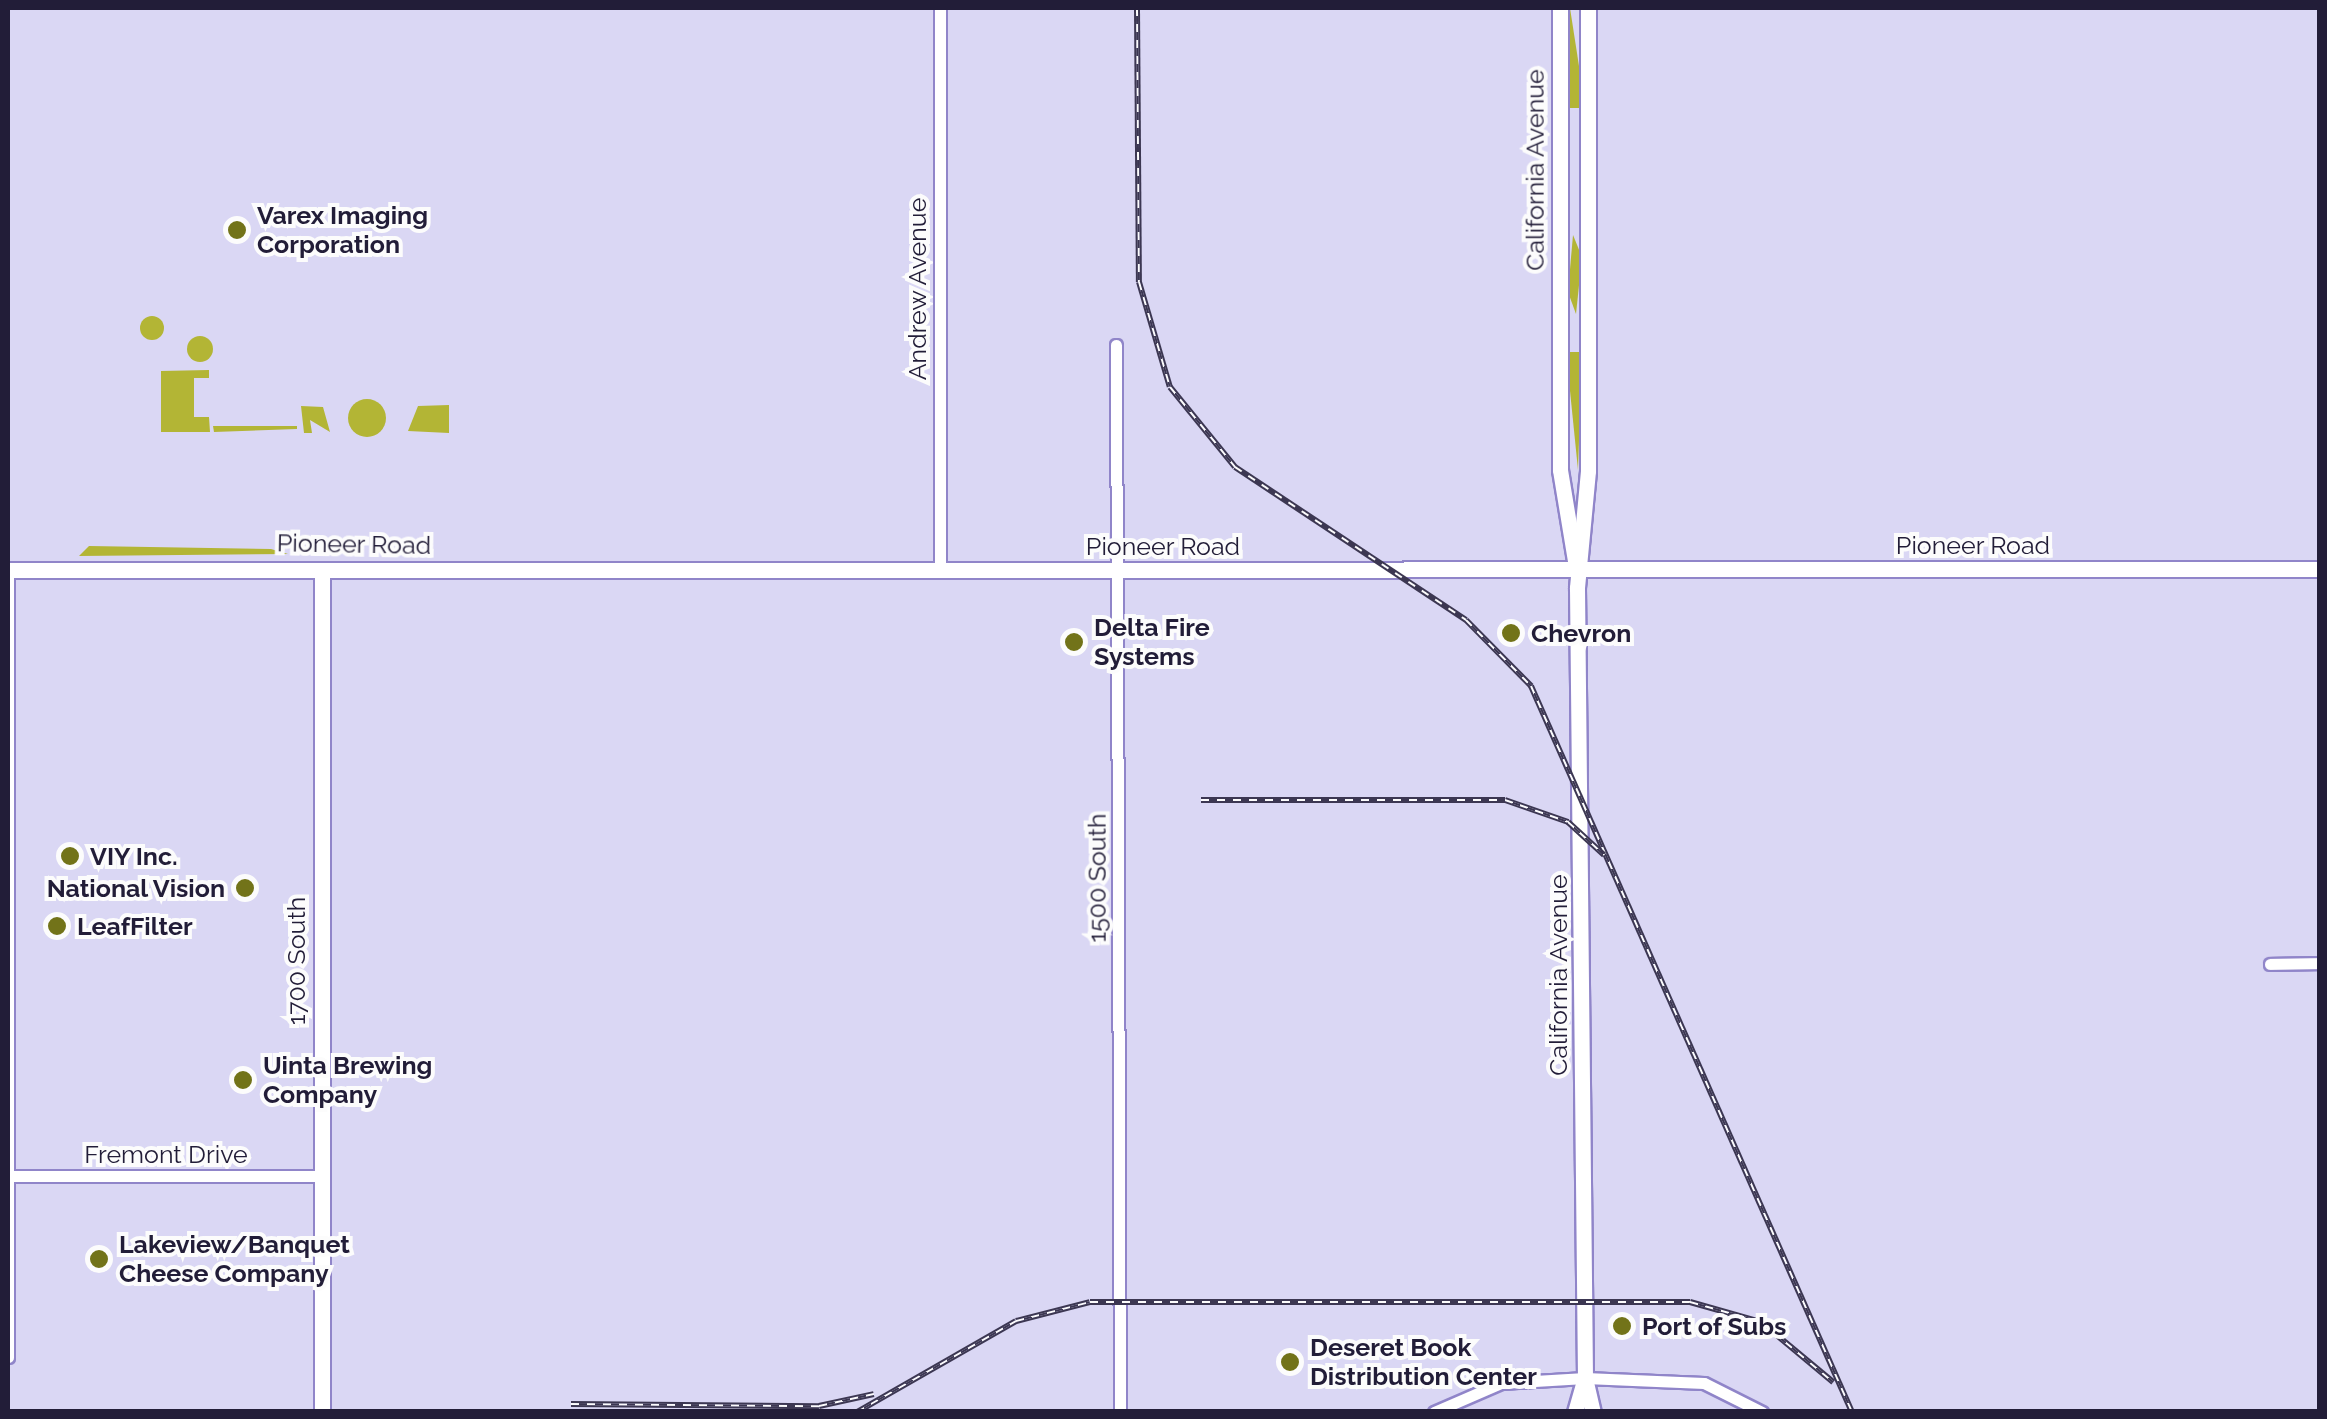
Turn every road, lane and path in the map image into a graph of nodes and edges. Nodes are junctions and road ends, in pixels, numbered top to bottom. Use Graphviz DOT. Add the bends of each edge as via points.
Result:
graph roads {
  1 [pos="940,8"];
  2 [pos="1560,8"];
  3 [pos="1588,8"];
  4 [pos="1588,156"];
  5 [pos="1560,157"];
  6 [pos="1560,214"];
  7 [pos="1588,214"];
  8 [pos="1560,323"];
  9 [pos="1588,324"];
  10 [pos="1116,344"];
  11 [pos="2320,568"];
  12 [pos="8,570"];
  13 [pos="322,570"];
  14 [pos="940,570"];
  15 [pos="1120,570"];
  16 [pos="1577,571"];
  17 [pos="2320,963"];
  18 [pos="2270,964"];
  19 [pos="9,1176"];
  20 [pos="322,1176"];
  21 [pos="8,1357"];
  22 [pos="1585,1378"];
  23 [pos="322,1412"];
  24 [pos="1120,1412"];
  25 [pos="1434,1412"];
  26 [pos="1575,1412"];
  27 [pos="1593,1412"];
  28 [pos="1762,1412"];
  1 -- 14 [label="street, Andrew Avenue"];
  2 -- 5 [label="main road, California Avenue"];
  3 -- 4 [label="main road, California Avenue"];
  4 -- 5 [label="main road"];
  4 -- 7 [label="main road, California Avenue"];
  5 -- 6 [label="main road, California Avenue"];
  6 -- 7 [label="main road"];
  6 -- 8 [label="main road, California Avenue"];
  7 -- 9 [label="main road, California Avenue"];
  8 -- 9 [label="main road"];
  8 -- 16 [label="main road, California Avenue" via="1561,491"];
  9 -- 16 [label="main road, California Avenue" via="1588,493"];
  10 -- 15 [label="street, 1500 South"];
  11 -- 16 [label="main road, Pioneer Road"];
  12 -- 13 [label="main road, Pioneer Road"];
  12 -- 19 [label="street"];
  13 -- 14 [label="main road, Pioneer Road"];
  13 -- 20 [label="main road, 1700 South"];
  14 -- 15 [label="main road, Pioneer Road"];
  15 -- 16 [label="main road, Pioneer Road"];
  15 -- 24 [label="street, 1500 South"];
  16 -- 22 [label="main road, California Avenue"];
  17 -- 18 [label="street"];
  19 -- 20 [label="street, Fremont Drive"];
  19 -- 21 [label="street"];
  20 -- 23 [label="main road, 1700 South"];
  22 -- 25 [label="street" via="1501,1383"];
  22 -- 26 [label="main road, California Avenue"];
  22 -- 27 [label="main road, California Avenue"];
  22 -- 28 [label="street" via="1704,1383"];
}
